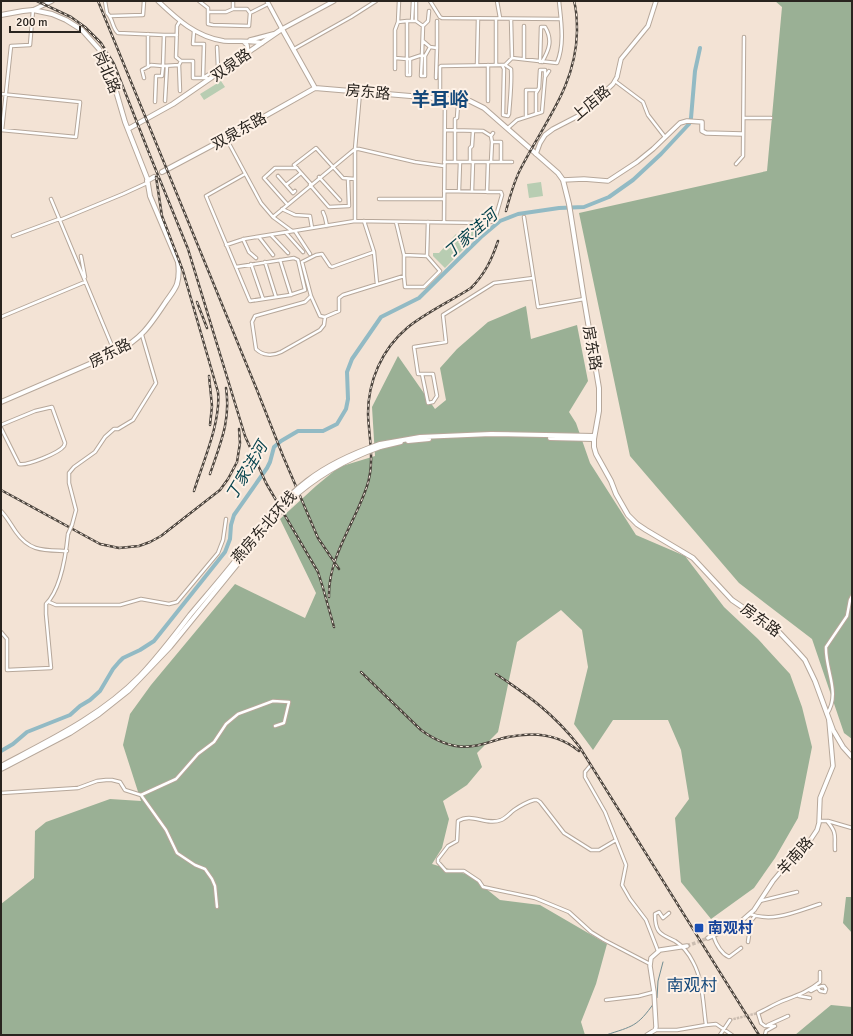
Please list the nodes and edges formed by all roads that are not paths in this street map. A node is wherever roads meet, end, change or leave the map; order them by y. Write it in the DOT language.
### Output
graph roads {
  1 [pos="52,1"];
  2 [pos="105,1"];
  3 [pos="144,1"];
  4 [pos="158,1"];
  5 [pos="200,1"];
  6 [pos="233,1"];
  7 [pos="334,1"];
  8 [pos="376,1"];
  9 [pos="399,1"];
  10 [pos="413,1"];
  11 [pos="416,1"];
  12 [pos="430,1"];
  13 [pos="497,1"];
  14 [pos="559,1"];
  15 [pos="656,1"];
  16 [pos="268,3"];
  17 [pos="233,9"];
  18 [pos="31,10"];
  19 [pos="429,11"];
  20 [pos="208,12"];
  21 [pos="250,13"];
  22 [pos="1,16"];
  23 [pos="110,16"];
  24 [pos="500,18"];
  25 [pos="478,19"];
  26 [pos="496,19"];
  27 [pos="511,19"];
  28 [pos="561,19"];
  29 [pos="180,21"];
  30 [pos="407,21"];
  31 [pos="414,21"];
  32 [pos="437,21"];
  33 [pos="398,22"];
  34 [pos="423,26"];
  35 [pos="524,26"];
  36 [pos="282,29"];
  37 [pos="194,31"];
  38 [pos="148,34"];
  39 [pos="274,34"];
  40 [pos="164,35"];
  41 [pos="177,35"];
  42 [pos="744,36"];
  43 [pos="243,41"];
  44 [pos="422,41"];
  45 [pos="262,43"];
  46 [pos="217,47"];
  47 [pos="430,47"];
  48 [pos="437,48"];
  49 [pos="293,49"];
  50 [pos="248,53"];
  51 [pos="424,55"];
  52 [pos="395,58"];
  53 [pos="512,58"];
  54 [pos="409,59"];
  55 [pos="524,59"];
  56 [pos="181,61"];
  57 [pos="541,62"];
  58 [pos="179,65"];
  59 [pos="477,65"];
  60 [pos="488,65"];
  61 [pos="496,65"];
  62 [pos="504,65"];
  63 [pos="163,66"];
  64 [pos="167,66"];
  65 [pos="148,67"];
  66 [pos="395,69"];
  67 [pos="219,70"];
  68 [pos="549,71"];
  69 [pos="545,77"];
  70 [pos="144,78"];
  71 [pos="204,78"];
  72 [pos="436,78"];
  73 [pos="208,80"];
  74 [pos="615,81"];
  75 [pos="315,88"];
  76 [pos="538,90"];
  77 [pos="180,91"];
  78 [pos="360,91"];
  79 [pos="1,94"];
  80 [pos="6,94"];
  81 [pos="440,98"];
  82 [pos="445,98"];
  83 [pos="165,101"];
  84 [pos="488,101"];
  85 [pos="155,102"];
  86 [pos="458,104"];
  87 [pos="536,113"];
  88 [pos="526,117"];
  89 [pos="744,118"];
  90 [pos="771,118"];
  91 [pos="508,128"];
  92 [pos="2,130"];
  93 [pos="128,130"];
  94 [pos="445,130"];
  95 [pos="455,131"];
  96 [pos="473,131"];
  97 [pos="493,133"];
  98 [pos="742,134"];
  99 [pos="491,136"];
  100 [pos="665,137"];
  101 [pos="226,138"];
  102 [pos="492,142"];
  103 [pos="355,149"];
  104 [pos="536,154"];
  105 [pos="444,162"];
  106 [pos="455,162"];
  107 [pos="460,162"];
  108 [pos="471,162"];
  109 [pos="490,162"];
  110 [pos="501,162"];
  111 [pos="512,162"];
  112 [pos="736,164"];
  113 [pos="444,166"];
  114 [pos="332,167"];
  115 [pos="297,168"];
  116 [pos="162,172"];
  117 [pos="301,172"];
  118 [pos="245,174"];
  119 [pos="278,176"];
  120 [pos="154,177"];
  121 [pos="319,177"];
  122 [pos="348,179"];
  123 [pos="355,179"];
  124 [pos="563,180"];
  125 [pos="147,182"];
  126 [pos="286,185"];
  127 [pos="310,185"];
  128 [pos="295,191"];
  129 [pos="444,191"];
  130 [pos="459,191"];
  131 [pos="472,191"];
  132 [pos="487,192"];
  133 [pos="51,199"];
  134 [pos="379,199"];
  135 [pos="444,199"];
  136 [pos="340,200"];
  137 [pos="288,204"];
  138 [pos="282,209"];
  139 [pos="323,212"];
  140 [pos="273,217"];
  141 [pos="524,217"];
  142 [pos="59,219"];
  143 [pos="355,221"];
  144 [pos="364,221"];
  145 [pos="396,222"];
  146 [pos="428,222"];
  147 [pos="444,222"];
  148 [pos="327,226"];
  149 [pos="312,228"];
  150 [pos="294,231"];
  151 [pos="285,232"];
  152 [pos="271,234"];
  153 [pos="13,236"];
  154 [pos="258,236"];
  155 [pos="243,239"];
  156 [pos="226,245"];
  157 [pos="303,252"];
  158 [pos="374,252"];
  159 [pos="288,253"];
  160 [pos="273,254"];
  161 [pos="310,254"];
  162 [pos="404,255"];
  163 [pos="82,256"];
  164 [pos="427,256"];
  165 [pos="256,258"];
  166 [pos="280,260"];
  167 [pos="265,262"];
  168 [pos="251,264"];
  169 [pos="236,267"];
  170 [pos="404,276"];
  171 [pos="534,278"];
  172 [pos="85,282"];
  173 [pos="377,284"];
  174 [pos="291,295"];
  175 [pos="311,296"];
  176 [pos="276,297"];
  177 [pos="584,299"];
  178 [pos="263,300"];
  179 [pos="1,317"];
  180 [pos="325,317"];
  181 [pos="142,335"];
  182 [pos="116,353"];
  183 [pos="422,374"];
  184 [pos="1,402"];
  185 [pos="1,427"];
  186 [pos="594,437"];
  187 [pos="380,445"];
  188 [pos="1,511"];
  189 [pos="226,519"];
  190 [pos="66,551"];
  191 [pos="852,596"];
  192 [pos="49,602"];
  193 [pos="1,632"];
  194 [pos="826,715"];
  195 [pos="829,721"];
  196 [pos="275,726"];
  197 [pos="852,757"];
  198 [pos="1,766"];
  199 [pos="590,766"];
  200 [pos="1,769"];
  201 [pos="1,793"];
  202 [pos="141,795"];
  203 [pos="819,821"];
  204 [pos="827,821"];
  205 [pos="852,828"];
  206 [pos="616,840"];
  207 [pos="835,850"];
  208 [pos="798,892"];
  209 [pos="760,902"];
  210 [pos="820,904"];
  211 [pos="217,907"];
  212 [pos="669,913"];
  213 [pos="750,914"];
  214 [pos="755,916"];
  215 [pos="713,935"];
  216 [pos="708,938"];
  217 [pos="748,942"];
  218 [pos="688,946"];
  219 [pos="682,947"];
  220 [pos="741,948"];
  221 [pos="658,951"];
  222 [pos="650,964"];
  223 [pos="820,972"];
  224 [pos="817,987"];
  225 [pos="808,990"];
  226 [pos="654,992"];
  227 [pos="794,997"];
  228 [pos="810,998"];
  229 [pos="606,1000"];
  230 [pos="788,1016"];
  231 [pos="730,1020"];
  232 [pos="706,1025"];
  233 [pos="765,1026"];
  234 [pos="725,1029"];
  235 [pos="655,1030"];
  236 [pos="647,1035"];
  237 [pos="720,1035"];
  238 [pos="732,1035"];
  239 [pos="765,1035"];
  1 -- 18 [label="street"];
  2 -- 23 [label="street"];
  3 -- 23 [label="street"];
  4 -- 29 [label="street"];
  5 -- 20 [label="street"];
  6 -- 17 [label="street"];
  7 -- 36 [label="street, 双泉路"];
  8 -- 49 [label="street"];
  9 -- 33 [label="street"];
  10 -- 31 [label="street"];
  11 -- 31 [label="street"];
  12 -- 25 [label="street"];
  13 -- 24 [label="street"];
  14 -- 28 [label="street"];
  15 -- 74 [label="street, 上店路"];
  16 -- 21 [label="street"];
  16 -- 36 [label="street"];
  17 -- 20 [label="street"];
  17 -- 21 [label="street"];
  18 -- 22 [label="main road, 岗北路"];
  18 -- 80 [label="street"];
  18 -- 93 [label="main road, 岗北路"];
  19 -- 34 [label="street"];
  20 -- 21 [label="street"];
  23 -- 38 [label="street"];
  24 -- 26 [label="street"];
  24 -- 27 [label="street"];
  25 -- 26 [label="street"];
  25 -- 59 [label="street"];
  26 -- 61 [label="street"];
  27 -- 28 [label="street"];
  27 -- 53 [label="street"];
  28 -- 57 [label="street"];
  29 -- 37 [label="street"];
  29 -- 41 [label="street"];
  30 -- 31 [label="street"];
  30 -- 33 [label="street"];
  30 -- 54 [label="street"];
  31 -- 34 [label="street"];
  32 -- 48 [label="street"];
  33 -- 52 [label="street"];
  34 -- 44 [label="street"];
  35 -- 55 [label="street"];
  36 -- 39 [label="main road, 双泉路"];
  36 -- 49 [label="main road"];
  37 -- 43 [label="street"];
  37 -- 71 [label="street"];
  38 -- 40 [label="street"];
  38 -- 65 [label="street"];
  39 -- 43 [label="street"];
  39 -- 45 [label="main road, 双泉路"];
  40 -- 41 [label="street"];
  40 -- 63 [label="street"];
  41 -- 56 [label="street"];
  42 -- 89 [label="street"];
  43 -- 45 [label="street"];
  43 -- 50 [label="street"];
  44 -- 47 [label="street"];
  44 -- 51 [label="street"];
  45 -- 50 [label="main road, 双泉路"];
  46 -- 67 [label="street"];
  47 -- 48 [label="street"];
  47 -- 51 [label="street"];
  48 -- 72 [label="street"];
  49 -- 75 [label="main road"];
  50 -- 67 [label="main road, 双泉路"];
  51 -- 51 [label="street"];
  51 -- 54 [label="street"];
  52 -- 54 [label="street"];
  52 -- 66 [label="street"];
  53 -- 55 [label="street"];
  53 -- 62 [label="street"];
  54 -- 54 [label="street"];
  55 -- 57 [label="street"];
  56 -- 58 [label="street"];
  56 -- 71 [label="street"];
  57 -- 57 [label="street"];
  58 -- 64 [label="street"];
  58 -- 77 [label="street"];
  59 -- 60 [label="street"];
  59 -- 81 [label="street"];
  60 -- 61 [label="street"];
  60 -- 84 [label="street"];
  61 -- 62 [label="street"];
  62 -- 62 [label="street"];
  63 -- 64 [label="street"];
  63 -- 65 [label="street"];
  63 -- 85 [label="street"];
  64 -- 83 [label="street"];
  65 -- 70 [label="street"];
  67 -- 71 [label="street"];
  67 -- 73 [label="main road, 双泉路"];
  68 -- 69 [label="street"];
  69 -- 76 [label="street"];
  69 -- 87 [label="street"];
  71 -- 73 [label="street"];
  73 -- 93 [label="main road, 双泉路"];
  74 -- 100 [label="street"];
  74 -- 104 [label="street, 上店路"];
  75 -- 78 [label="main road, 房东路"];
  75 -- 101 [label="main road, 双泉东路"];
  76 -- 87 [label="street"];
  76 -- 88 [label="street"];
  78 -- 81 [label="main road, 房东路"];
  78 -- 103 [label="street"];
  79 -- 80 [label="street"];
  80 -- 92 [label="street"];
  80 -- 92 [label="street"];
  81 -- 82 [label="main road, 房东路"];
  82 -- 91 [label="main road, 房东路"];
  82 -- 94 [label="street"];
  86 -- 95 [label="street"];
  87 -- 88 [label="street"];
  88 -- 91 [label="street"];
  89 -- 90 [label="street"];
  89 -- 98 [label="street"];
  91 -- 104 [label="main road, 房东路"];
  93 -- 125 [label="main road, 房东路"];
  94 -- 95 [label="street"];
  94 -- 105 [label="street"];
  95 -- 96 [label="street"];
  95 -- 106 [label="street"];
  96 -- 99 [label="street"];
  96 -- 108 [label="street"];
  97 -- 99 [label="street"];
  98 -- 100 [label="street"];
  98 -- 112 [label="street"];
  99 -- 102 [label="street"];
  100 -- 124 [label="street"];
  101 -- 116 [label="main road, 双泉东路"];
  101 -- 118 [label="street"];
  102 -- 109 [label="street"];
  102 -- 110 [label="street"];
  103 -- 113 [label="street"];
  103 -- 114 [label="street"];
  103 -- 123 [label="street"];
  104 -- 124 [label="main road, 房东路"];
  105 -- 106 [label="street"];
  105 -- 113 [label="street"];
  106 -- 107 [label="street"];
  107 -- 108 [label="street"];
  107 -- 130 [label="street"];
  108 -- 109 [label="street"];
  108 -- 131 [label="street"];
  109 -- 110 [label="street"];
  109 -- 132 [label="street"];
  110 -- 111 [label="street"];
  113 -- 129 [label="street"];
  114 -- 115 [label="street"];
  114 -- 121 [label="street"];
  114 -- 122 [label="street"];
  115 -- 117 [label="street"];
  115 -- 137 [label="street"];
  117 -- 126 [label="street"];
  117 -- 127 [label="street"];
  118 -- 140 [label="street"];
  118 -- 156 [label="street"];
  119 -- 126 [label="street"];
  120 -- 125 [label="main road"];
  121 -- 127 [label="street"];
  121 -- 136 [label="street"];
  122 -- 123 [label="street"];
  122 -- 127 [label="street"];
  123 -- 143 [label="street"];
  124 -- 177 [label="main road, 房东路"];
  125 -- 142 [label="street"];
  125 -- 181 [label="main road, 房东路"];
  126 -- 128 [label="street"];
  127 -- 137 [label="street"];
  129 -- 130 [label="street"];
  129 -- 135 [label="street"];
  130 -- 131 [label="street"];
  131 -- 132 [label="street"];
  132 -- 147 [label="street"];
  133 -- 142 [label="street"];
  134 -- 135 [label="street"];
  135 -- 147 [label="street"];
  137 -- 138 [label="street"];
  138 -- 140 [label="street"];
  138 -- 149 [label="street"];
  139 -- 148 [label="street"];
  140 -- 150 [label="street"];
  141 -- 171 [label="street"];
  142 -- 153 [label="street"];
  142 -- 172 [label="street"];
  143 -- 144 [label="street"];
  143 -- 148 [label="street"];
  144 -- 145 [label="street"];
  144 -- 158 [label="street"];
  145 -- 146 [label="street"];
  145 -- 162 [label="street"];
  146 -- 147 [label="street"];
  146 -- 164 [label="street"];
  148 -- 149 [label="street"];
  149 -- 150 [label="street"];
  150 -- 151 [label="street"];
  150 -- 161 [label="street"];
  151 -- 152 [label="street"];
  151 -- 157 [label="street"];
  152 -- 154 [label="street"];
  152 -- 159 [label="street"];
  154 -- 155 [label="street"];
  154 -- 160 [label="street"];
  155 -- 156 [label="street"];
  155 -- 165 [label="street"];
  156 -- 169 [label="street"];
  158 -- 173 [label="street"];
  158 -- 175 [label="street"];
  162 -- 164 [label="street"];
  162 -- 170 [label="street"];
  163 -- 172 [label="street"];
  164 -- 170 [label="street"];
  166 -- 167 [label="street"];
  166 -- 174 [label="street"];
  166 -- 174 [label="street"];
  167 -- 168 [label="street"];
  167 -- 176 [label="street"];
  168 -- 169 [label="street"];
  168 -- 178 [label="street"];
  169 -- 178 [label="street"];
  170 -- 173 [label="street"];
  171 -- 177 [label="street"];
  171 -- 183 [label="street"];
  172 -- 179 [label="street"];
  172 -- 182 [label="street"];
  173 -- 180 [label="street"];
  174 -- 176 [label="street"];
  175 -- 180 [label="street"];
  175 -- 180 [label="street"];
  176 -- 178 [label="street"];
  177 -- 186 [label="main road, 房东路"];
  181 -- 182 [label="main road, 房东路"];
  181 -- 190 [label="street, bridge"];
  182 -- 184 [label="main road, 房东路"];
  183 -- 183 [label="street"];
  185 -- 185 [label="street"];
  186 -- 187 [label="main road, 燕房东北环线"];
  186 -- 194 [label="main road, 房东路"];
  187 -- 198 [label="main road, 燕房东北环线, bridge"];
  187 -- 200 [label="main road, 燕房东北环线, bridge"];
  188 -- 190 [label="street"];
  189 -- 192 [label="street"];
  190 -- 192 [label="street"];
  191 -- 194 [label="street"];
  192 -- 193 [label="street"];
  194 -- 195 [label="main road, 房东路"];
  195 -- 197 [label="main road, 房东路"];
  195 -- 203 [label="street, 羊南路"];
  196 -- 202 [label="street"];
  199 -- 206 [label="street"];
  201 -- 202 [label="street"];
  202 -- 211 [label="street"];
  203 -- 204 [label="street"];
  203 -- 209 [label="street, 羊南路"];
  204 -- 205 [label="street"];
  204 -- 207 [label="street"];
  206 -- 221 [label="street"];
  206 -- 222 [label="street"];
  208 -- 209 [label="street"];
  209 -- 213 [label="street, 羊南路"];
  210 -- 214 [label="street"];
  212 -- 219 [label="street"];
  213 -- 214 [label="street"];
  213 -- 215 [label="street, 羊南路"];
  214 -- 217 [label="street"];
  215 -- 216 [label="street, 羊南路"];
  215 -- 220 [label="street"];
  218 -- 219 [label="street"];
  219 -- 221 [label="street"];
  219 -- 232 [label="street"];
  221 -- 222 [label="street"];
  222 -- 226 [label="street"];
  223 -- 225 [label="street"];
  224 -- 225 [label="street"];
  225 -- 227 [label="street"];
  226 -- 229 [label="street"];
  226 -- 235 [label="street"];
  227 -- 228 [label="street"];
  227 -- 233 [label="street"];
  230 -- 233 [label="street"];
  231 -- 234 [label="street"];
  232 -- 234 [label="street"];
  232 -- 235 [label="street"];
  233 -- 239 [label="street"];
  234 -- 237 [label="street"];
  234 -- 238 [label="street"];
  235 -- 236 [label="street"];
}
